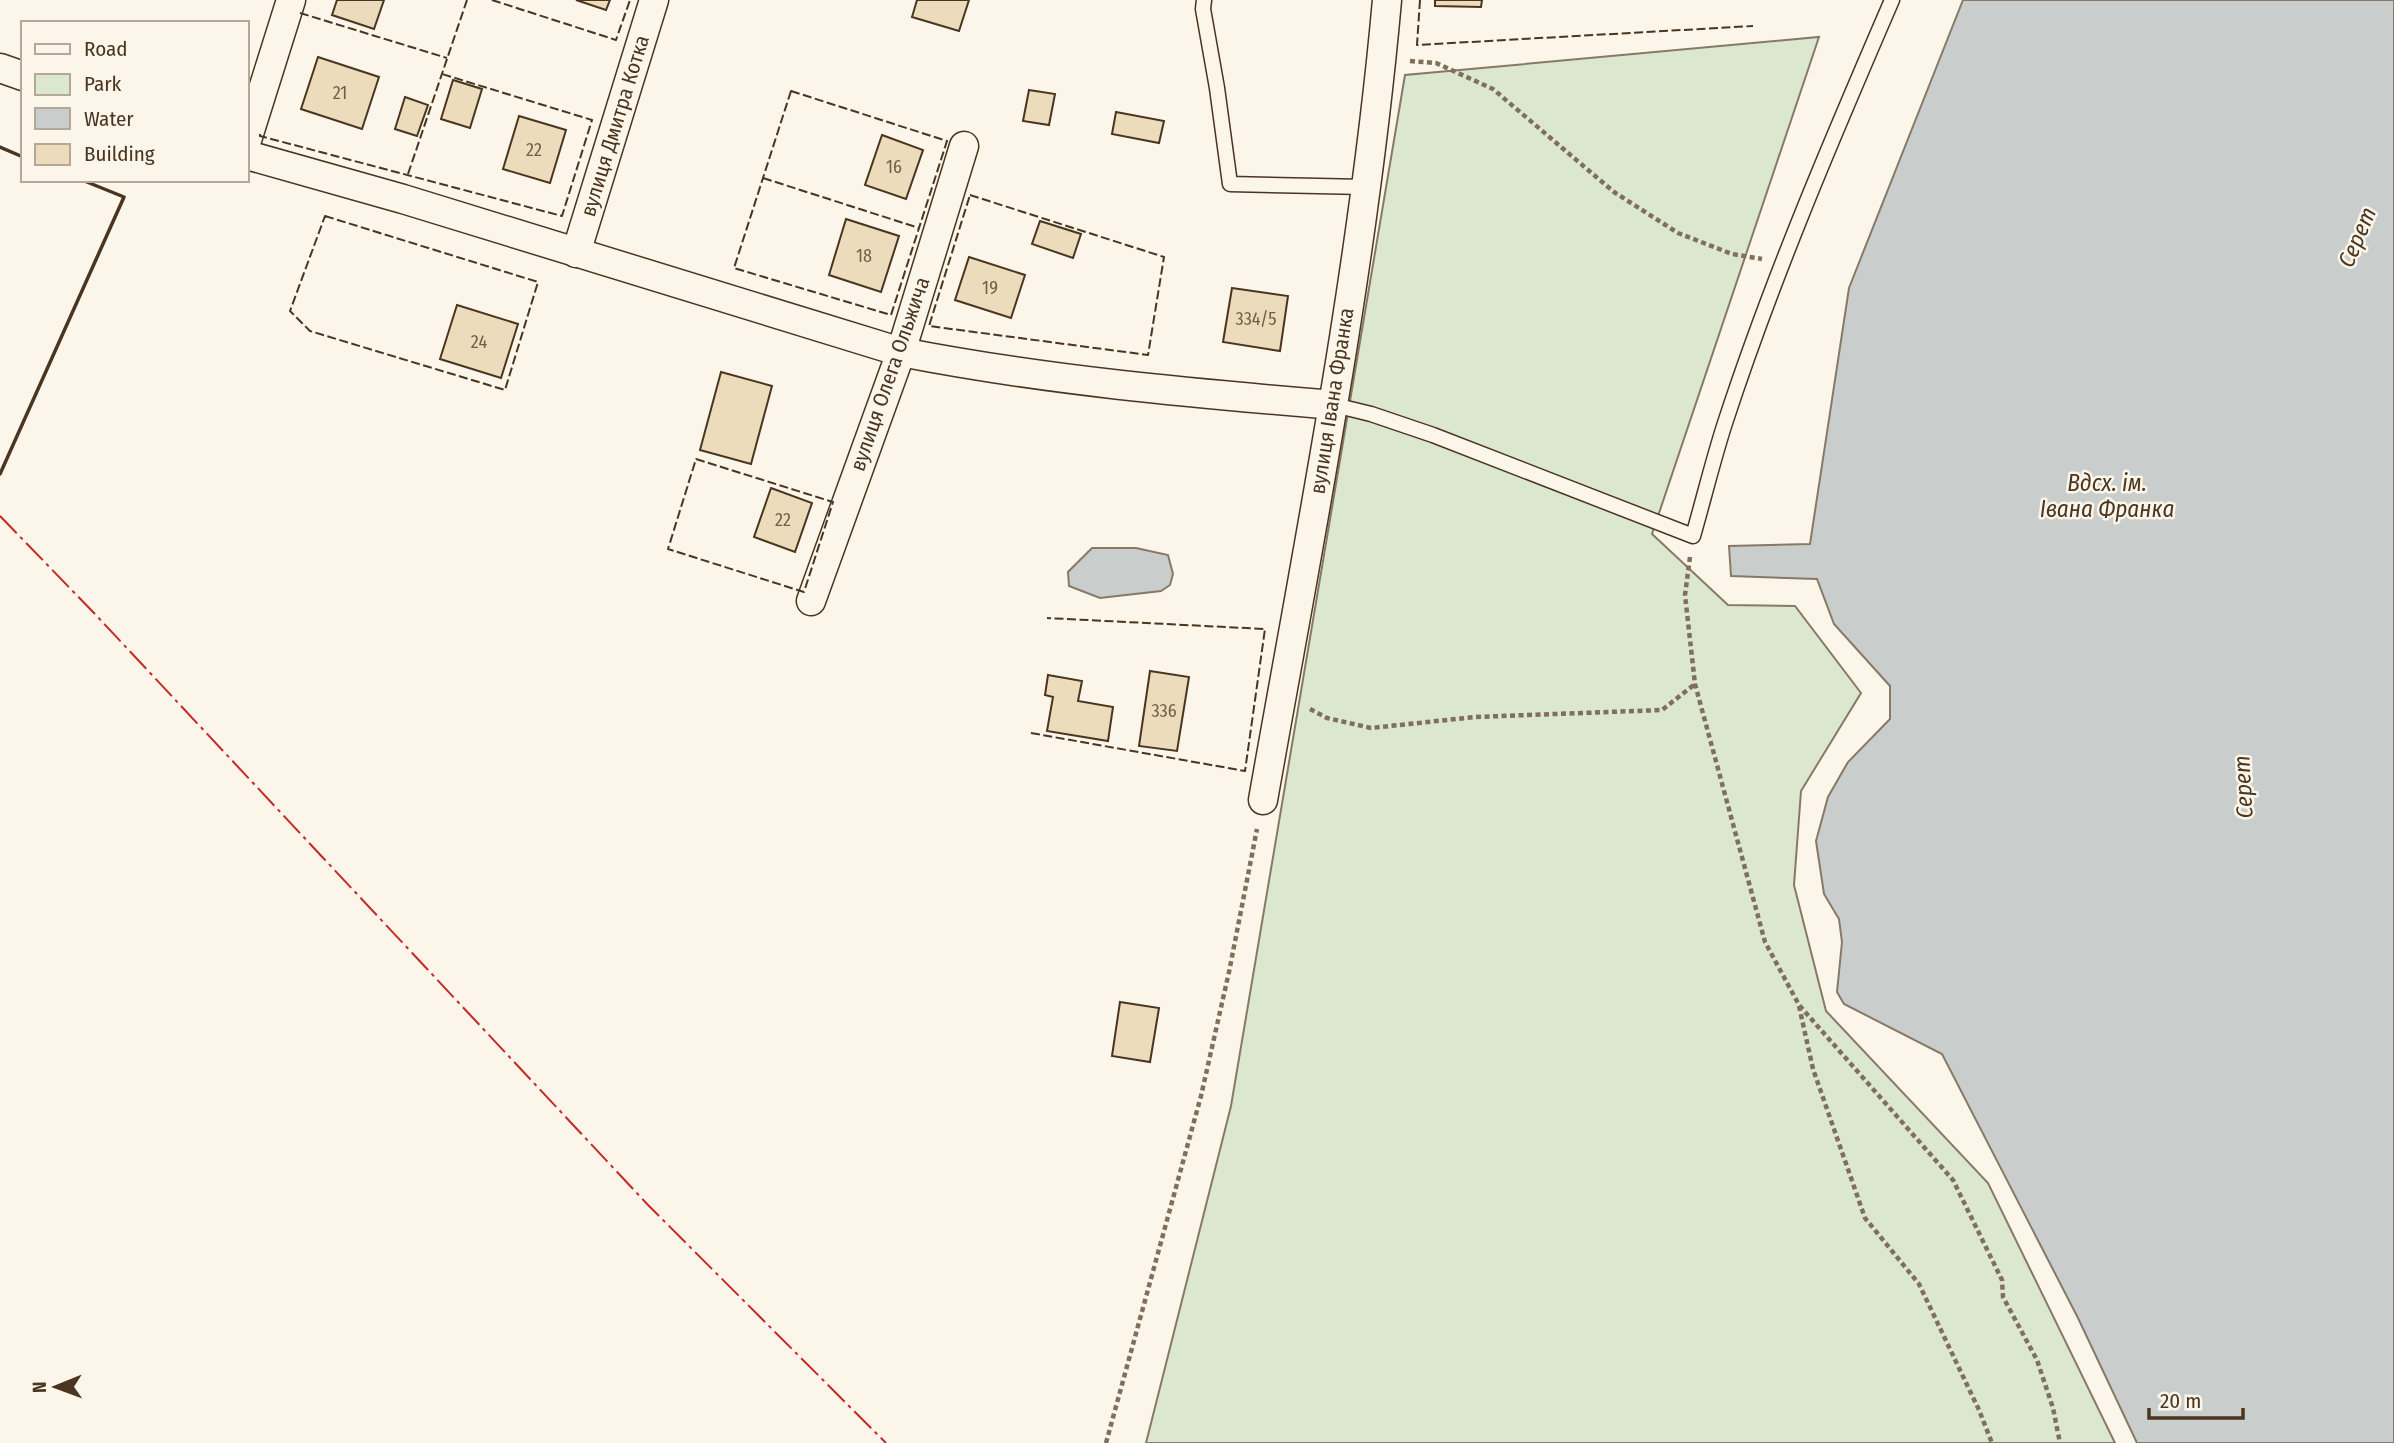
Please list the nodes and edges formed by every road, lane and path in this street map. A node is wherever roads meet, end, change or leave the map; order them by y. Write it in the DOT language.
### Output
graph roads {
  1 [pos="291,0"];
  2 [pos="654,0"];
  3 [pos="1204,0"];
  4 [pos="1387,0"];
  5 [pos="1892,0"];
  6 [pos="1382,60"];
  7 [pos="0,68"];
  8 [pos="21,75"];
  9 [pos="248,137"];
  10 [pos="964,146"];
  11 [pos="248,155"];
  12 [pos="1365,187"];
  13 [pos="576,253"];
  14 [pos="1783,262"];
  15 [pos="901,352"];
  16 [pos="1334,405"];
  17 [pos="1693,536"];
  18 [pos="811,601"];
  19 [pos="1695,684"];
  20 [pos="1281,694"];
  21 [pos="1263,800"];
  22 [pos="1799,1005"];
  23 [pos="1106,1443"];
  24 [pos="1992,1443"];
  25 [pos="2060,1443"];
  1 -- 9 [label="street"];
  2 -- 13 [label="street, вулиця Дмитра Котка"];
  3 -- 12 [label="lane"];
  4 -- 6 [label="street, вулиця Івана Франка"];
  5 -- 14 [label="lane"];
  6 -- 12 [label="street, вулиця Івана Франка"];
  6 -- 14 [label="path"];
  7 -- 8 [label="street"];
  10 -- 15 [label="street, вулиця Олега Ольжича"];
  11 -- 13 [label="street"];
  12 -- 16 [label="street, вулиця Івана Франка"];
  13 -- 15 [label="street"];
  14 -- 17 [label="lane"];
  15 -- 16 [label="street"];
  15 -- 18 [label="street, вулиця Олега Ольжича"];
  16 -- 17 [label="lane"];
  16 -- 20 [label="street, вулиця Івана Франка"];
  17 -- 19 [label="path"];
  19 -- 20 [label="path"];
  19 -- 22 [label="path"];
  20 -- 21 [label="street, вулиця Івана Франка"];
  21 -- 23 [label="path"];
  22 -- 24 [label="path"];
  22 -- 25 [label="path"];
}
